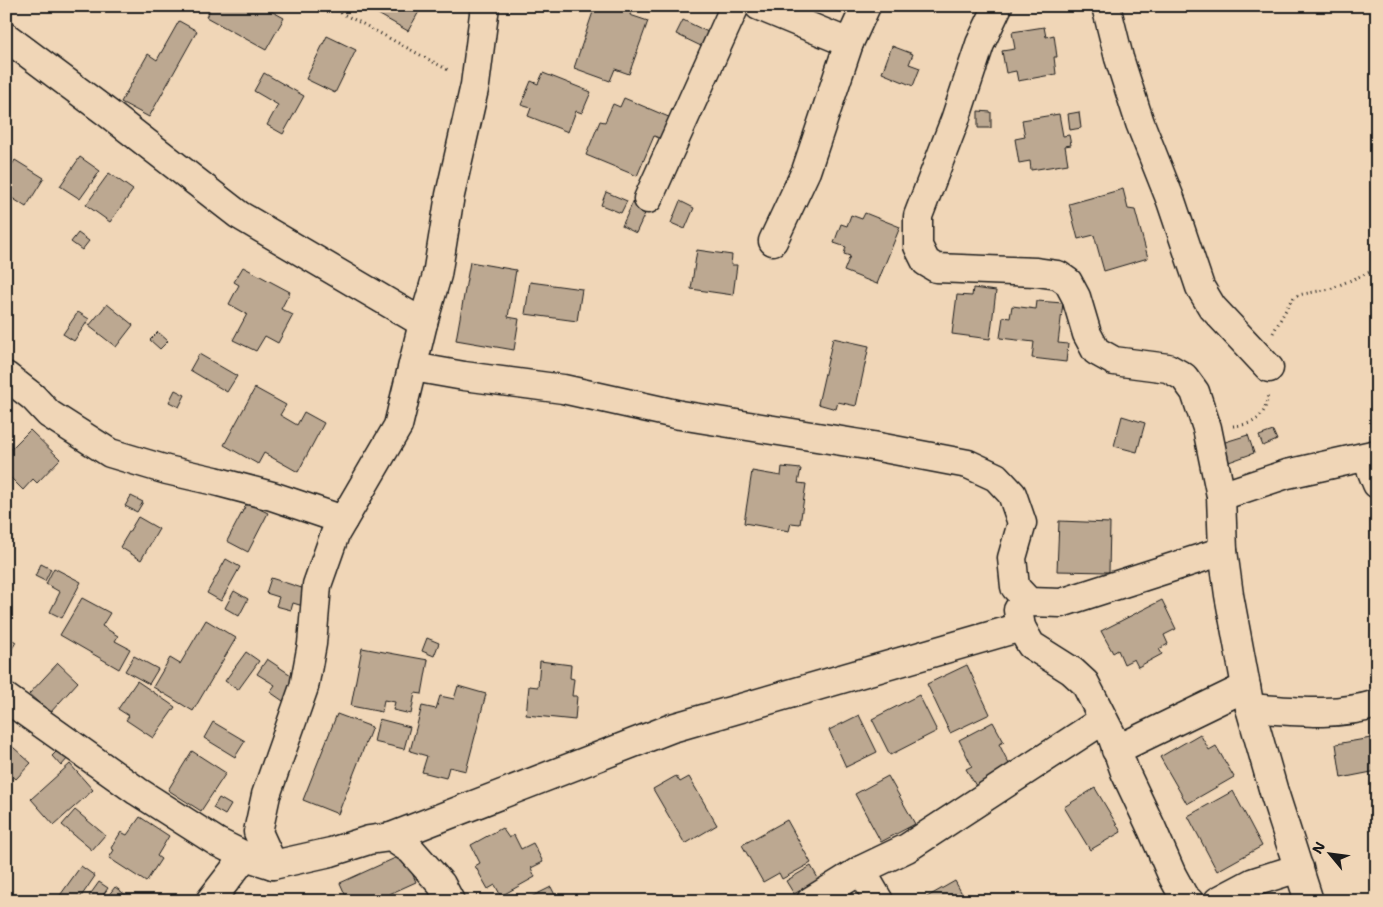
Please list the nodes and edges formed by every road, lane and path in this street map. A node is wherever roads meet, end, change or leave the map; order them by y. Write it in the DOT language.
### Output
graph roads {
  1 [pos="327,6"];
  2 [pos="484,6"];
  3 [pos="735,6"];
  4 [pos="759,6"];
  5 [pos="866,6"];
  6 [pos="998,6"];
  7 [pos="1106,6"];
  8 [pos="6,36"];
  9 [pos="849,43"];
  10 [pos="475,85"];
  11 [pos="648,199"];
  12 [pos="773,241"];
  13 [pos="423,322"];
  14 [pos="413,367"];
  15 [pos="1269,368"];
  16 [pos="6,376"];
  17 [pos="1371,455"];
  18 [pos="1377,484"];
  19 [pos="1221,496"];
  20 [pos="343,520"];
  21 [pos="1223,551"];
  22 [pos="1015,587"];
  23 [pos="1021,627"];
  24 [pos="6,698"];
  25 [pos="1248,698"];
  26 [pos="1377,704"];
  27 [pos="1103,720"];
  28 [pos="1116,750"];
  29 [pos="391,837"];
  30 [pos="245,856"];
  31 [pos="273,865"];
  32 [pos="1298,868"];
  33 [pos="861,870"];
  34 [pos="210,901"];
  35 [pos="450,901"];
  36 [pos="811,901"];
  37 [pos="879,901"];
  38 [pos="1189,901"];
  39 [pos="1218,901"];
  40 [pos="1309,901"];
  1 -- 10 [label="path"];
  2 -- 10 [label="street"];
  3 -- 11 [label="street"];
  4 -- 9 [label="street"];
  5 -- 9 [label="street"];
  6 -- 19 [label="street"];
  7 -- 15 [label="street"];
  8 -- 13 [label="street"];
  9 -- 12 [label="street"];
  10 -- 13 [label="street"];
  13 -- 14 [label="street"];
  14 -- 20 [label="street"];
  14 -- 22 [label="street"];
  16 -- 20 [label="street"];
  17 -- 18 [label="street"];
  17 -- 19 [label="street"];
  19 -- 21 [label="street"];
  20 -- 31 [label="street"];
  21 -- 22 [label="street"];
  21 -- 25 [label="street"];
  22 -- 23 [label="street"];
  23 -- 27 [label="street"];
  23 -- 29 [label="street"];
  24 -- 30 [label="street"];
  25 -- 26 [label="street"];
  25 -- 28 [label="street"];
  25 -- 32 [label="street"];
  27 -- 28 [label="street"];
  27 -- 33 [label="street"];
  28 -- 38 [label="street"];
  29 -- 31 [label="street"];
  29 -- 35 [label="street"];
  30 -- 31 [label="street"];
  30 -- 34 [label="street"];
  32 -- 39 [label="street"];
  32 -- 40 [label="street"];
  33 -- 36 [label="street"];
  33 -- 37 [label="street"];
}
